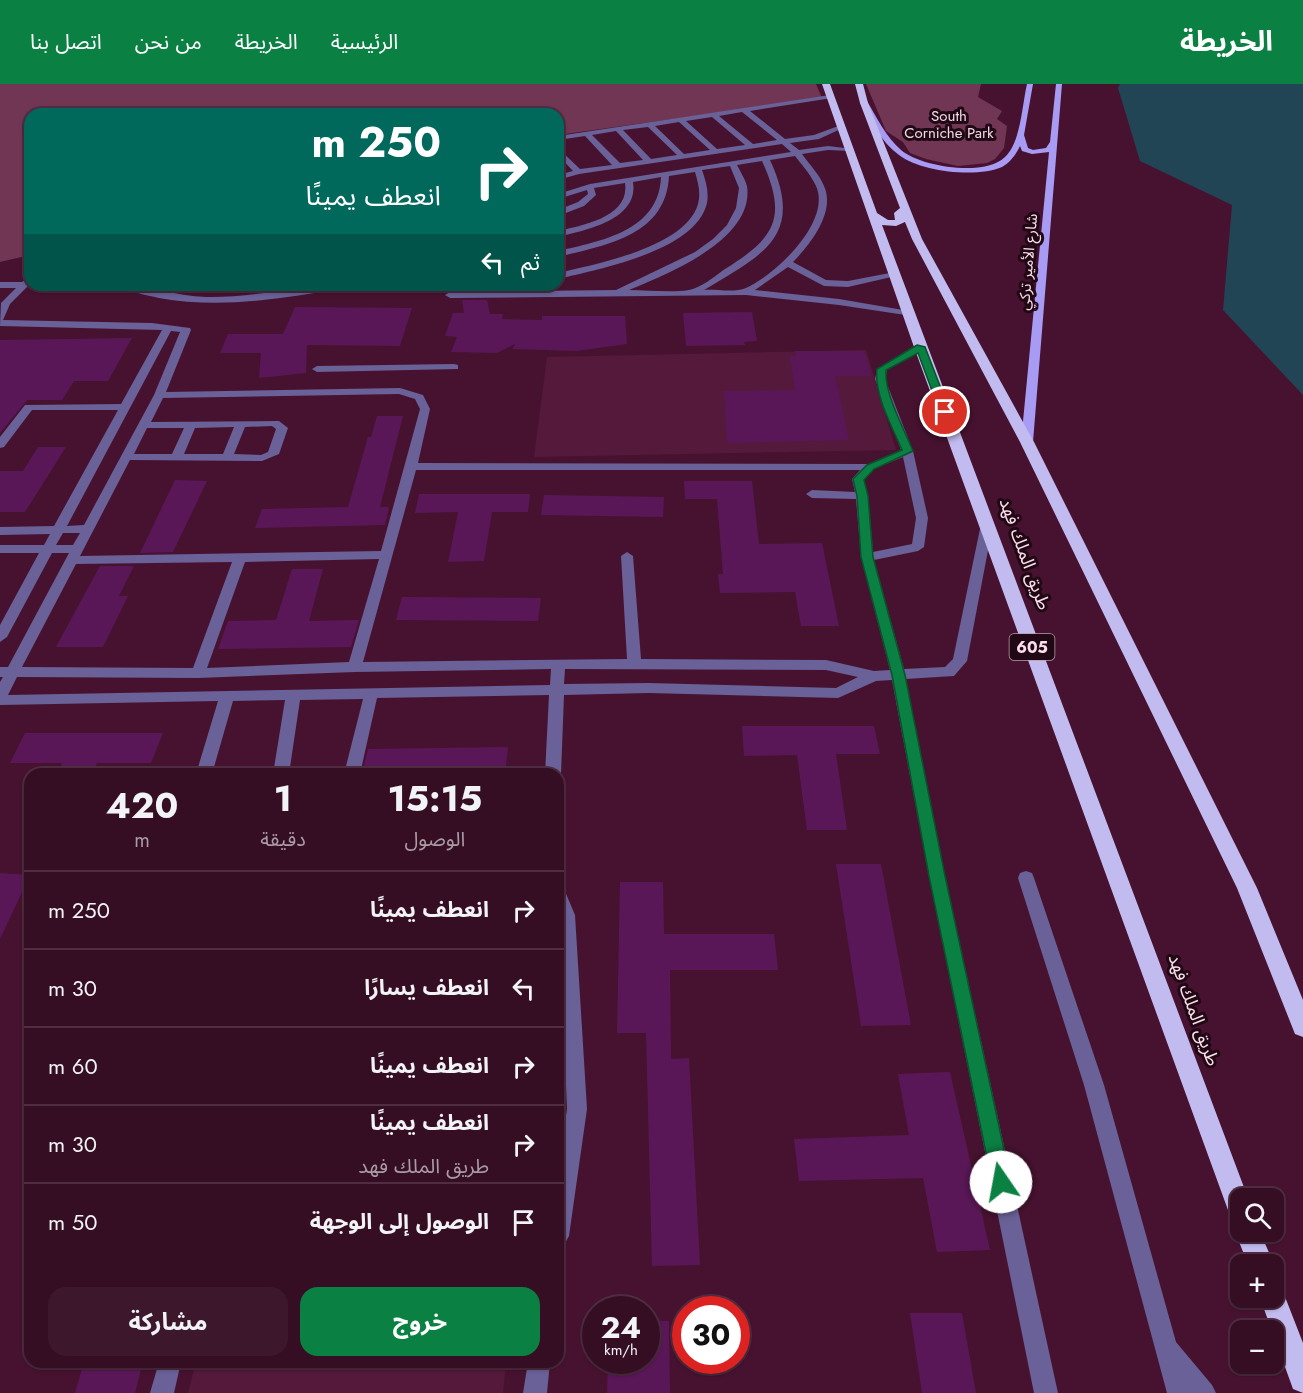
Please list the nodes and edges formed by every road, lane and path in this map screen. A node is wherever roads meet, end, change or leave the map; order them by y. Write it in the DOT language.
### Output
graph roads {
  1 [pos="859,84"];
  2 [pos="1030,84"];
  3 [pos="1059,84"];
  4 [pos="828,91"];
  5 [pos="864,103"];
  6 [pos="744,110"];
  7 [pos="714,115"];
  8 [pos="681,120"];
  9 [pos="650,124"];
  10 [pos="841,127"];
  11 [pos="618,129"];
  12 [pos="1020,133"];
  13 [pos="587,134"];
  14 [pos="564,137"];
  15 [pos="784,142"];
  16 [pos="1053,143"];
  17 [pos="752,147"];
  18 [pos="849,149"];
  19 [pos="716,152"];
  20 [pos="796,153"];
  21 [pos="564,157"];
  22 [pos="683,157"];
  23 [pos="765,158"];
  24 [pos="649,162"];
  25 [pos="732,163"];
  26 [pos="618,166"];
  27 [pos="698,168"];
  28 [pos="578,172"];
  29 [pos="665,174"];
  30 [pos="564,176"];
  31 [pos="629,180"];
  32 [pos="590,186"];
  33 [pos="564,195"];
  34 [pos="905,209"];
  35 [pos="564,211"];
  36 [pos="873,214"];
  37 [pos="564,232"];
  38 [pos="917,239"];
  39 [pos="884,244"];
  40 [pos="564,252"];
  41 [pos="787,263"];
  42 [pos="564,275"];
  43 [pos="895,275"];
  44 [pos="24,282"];
  45 [pos="835,283"];
  46 [pos="0,285"];
  47 [pos="24,285"];
  48 [pos="140,291"];
  49 [pos="313,291"];
  50 [pos="536,291"];
  51 [pos="746,292"];
  52 [pos="693,293"];
  53 [pos="615,294"];
  54 [pos="450,295"];
  55 [pos="539,295"];
  56 [pos="824,300"];
  57 [pos="3,303"];
  58 [pos="909,314"];
  59 [pos="0,318"];
  60 [pos="0,323"];
  61 [pos="168,328"];
  62 [pos="920,347"];
  63 [pos="454,368"];
  64 [pos="317,369"];
  65 [pos="382,369"];
  66 [pos="374,391"];
  67 [pos="159,395"];
  68 [pos="126,407"];
  69 [pos="191,424"];
  70 [pos="241,424"];
  71 [pos="143,425"];
  72 [pos="1027,442"];
  73 [pos="0,445"];
  74 [pos="907,451"];
  75 [pos="126,457"];
  76 [pos="176,458"];
  77 [pos="227,458"];
  78 [pos="411,466"];
  79 [pos="870,467"];
  80 [pos="812,494"];
  81 [pos="862,496"];
  82 [pos="987,524"];
  83 [pos="88,529"];
  84 [pos="0,531"];
  85 [pos="56,531"];
  86 [pos="49,548"];
  87 [pos="0,549"];
  88 [pos="76,555"];
  89 [pos="386,555"];
  90 [pos="627,556"];
  91 [pos="867,557"];
  92 [pos="240,558"];
  93 [pos="0,637"];
  94 [pos="558,664"];
  95 [pos="634,664"];
  96 [pos="355,667"];
  97 [pos="6,672"];
  98 [pos="198,673"];
  99 [pos="898,675"];
  100 [pos="874,676"];
  101 [pos="556,692"];
  102 [pos="371,695"];
  103 [pos="293,696"];
  104 [pos="227,697"];
  105 [pos="0,698"];
  106 [pos="206,768"];
  107 [pos="282,768"];
  108 [pos="353,768"];
  109 [pos="553,768"];
  110 [pos="1026,878"];
  111 [pos="564,910"];
  112 [pos="1303,1027"];
  113 [pos="1232,1188"];
  114 [pos="564,1196"];
  115 [pos="1277,1308"];
  116 [pos="1165,1344"];
  117 [pos="169,1368"];
  118 [pos="538,1368"];
  119 [pos="1303,1379"];
  120 [pos="162,1393"];
  121 [pos="535,1393"];
  122 [pos="1046,1393"];
  123 [pos="1179,1393"];
  124 [pos="1204,1393"];
  1 -- 5 [label="highway"];
  2 -- 12 [label="main road"];
  3 -- 16 [label="main road, شارع الأمير تركي"];
  4 -- 6 [label="street"];
  4 -- 10 [label="highway, طريق الملك فهد / 605"];
  5 -- 12 [label="main road"];
  5 -- 34 [label="highway"];
  6 -- 7 [label="street"];
  6 -- 15 [label="street"];
  7 -- 8 [label="street"];
  7 -- 17 [label="street"];
  8 -- 9 [label="street"];
  8 -- 19 [label="street"];
  9 -- 11 [label="street"];
  9 -- 22 [label="street"];
  10 -- 15 [label="street"];
  10 -- 18 [label="highway, طريق الملك فهد / 605"];
  11 -- 13 [label="street"];
  11 -- 24 [label="street"];
  12 -- 16 [label="main road"];
  13 -- 14 [label="street"];
  13 -- 26 [label="street"];
  15 -- 17 [label="street"];
  15 -- 20 [label="street"];
  16 -- 72 [label="main road, شارع الأمير تركي"];
  17 -- 19 [label="street"];
  18 -- 20 [label="street"];
  18 -- 36 [label="highway, طريق الملك فهد / 605"];
  19 -- 22 [label="street"];
  20 -- 23 [label="street"];
  20 -- 41 [label="street"];
  21 -- 28 [label="street"];
  22 -- 24 [label="street"];
  23 -- 25 [label="street"];
  23 -- 52 [label="street"];
  24 -- 26 [label="street"];
  25 -- 27 [label="street"];
  25 -- 53 [label="street"];
  26 -- 28 [label="street"];
  27 -- 29 [label="street"];
  27 -- 42 [label="street"];
  28 -- 30 [label="street"];
  29 -- 31 [label="street"];
  29 -- 40 [label="street"];
  31 -- 32 [label="street"];
  31 -- 37 [label="street"];
  32 -- 33 [label="street"];
  32 -- 35 [label="street"];
  34 -- 36 [label="highway"];
  34 -- 38 [label="highway"];
  36 -- 39 [label="highway, طريق الملك فهد / 605"];
  38 -- 39 [label="highway"];
  38 -- 72 [label="highway"];
  39 -- 43 [label="highway, طريق الملك فهد / 605"];
  41 -- 45 [label="street"];
  41 -- 51 [label="street"];
  43 -- 45 [label="street"];
  43 -- 58 [label="highway, طريق الملك فهد / 605"];
  44 -- 46 [label="street"];
  45 -- 56 [label="street"];
  47 -- 57 [label="street"];
  48 -- 49 [label="street"];
  50 -- 55 [label="street"];
  51 -- 52 [label="street"];
  51 -- 56 [label="street"];
  52 -- 53 [label="street"];
  53 -- 55 [label="street"];
  54 -- 55 [label="street"];
  56 -- 58 [label="street"];
  57 -- 59 [label="street"];
  58 -- 62 [label="highway, طريق الملك فهد / 605"];
  60 -- 61 [label="street"];
  61 -- 67 [label="street"];
  61 -- 68 [label="street"];
  62 -- 74 [label="street"];
  62 -- 82 [label="highway, طريق الملك فهد / 605"];
  63 -- 65 [label="street"];
  64 -- 65 [label="street"];
  65 -- 66 [label="street"];
  66 -- 67 [label="street"];
  66 -- 78 [label="street"];
  67 -- 71 [label="street"];
  68 -- 73 [label="street"];
  68 -- 85 [label="street"];
  69 -- 70 [label="street"];
  69 -- 71 [label="street"];
  69 -- 76 [label="street"];
  70 -- 77 [label="street"];
  70 -- 77 [label="street"];
  71 -- 75 [label="street"];
  72 -- 112 [label="highway"];
  74 -- 79 [label="street"];
  74 -- 91 [label="street"];
  75 -- 76 [label="street"];
  75 -- 83 [label="street"];
  76 -- 77 [label="street"];
  78 -- 79 [label="street"];
  78 -- 89 [label="street"];
  79 -- 81 [label="street"];
  80 -- 81 [label="street"];
  81 -- 91 [label="street"];
  82 -- 99 [label="street"];
  82 -- 113 [label="highway, طريق الملك فهد / 605"];
  83 -- 85 [label="street"];
  83 -- 88 [label="street"];
  84 -- 85 [label="street"];
  85 -- 86 [label="street"];
  86 -- 87 [label="street"];
  86 -- 88 [label="street"];
  86 -- 93 [label="street"];
  88 -- 92 [label="street"];
  88 -- 97 [label="street"];
  89 -- 92 [label="street"];
  89 -- 96 [label="street"];
  90 -- 95 [label="street"];
  91 -- 99 [label="street"];
  92 -- 98 [label="street"];
  94 -- 95 [label="street"];
  94 -- 96 [label="street"];
  94 -- 101 [label="street"];
  95 -- 100 [label="street"];
  96 -- 98 [label="street"];
  97 -- 98 [label="street"];
  97 -- 105 [label="street"];
  99 -- 100 [label="street"];
  99 -- 122 [label="street"];
  100 -- 101 [label="street"];
  101 -- 102 [label="street"];
  101 -- 109 [label="street"];
  102 -- 103 [label="street"];
  102 -- 108 [label="street"];
  103 -- 104 [label="street"];
  103 -- 107 [label="street"];
  104 -- 105 [label="street"];
  104 -- 106 [label="street"];
  110 -- 116 [label="street"];
  111 -- 114 [label="street"];
  115 -- 119 [label="highway"];
  116 -- 123 [label="street"];
  116 -- 124 [label="street"];
  117 -- 120 [label="street"];
  118 -- 121 [label="street"];
}
